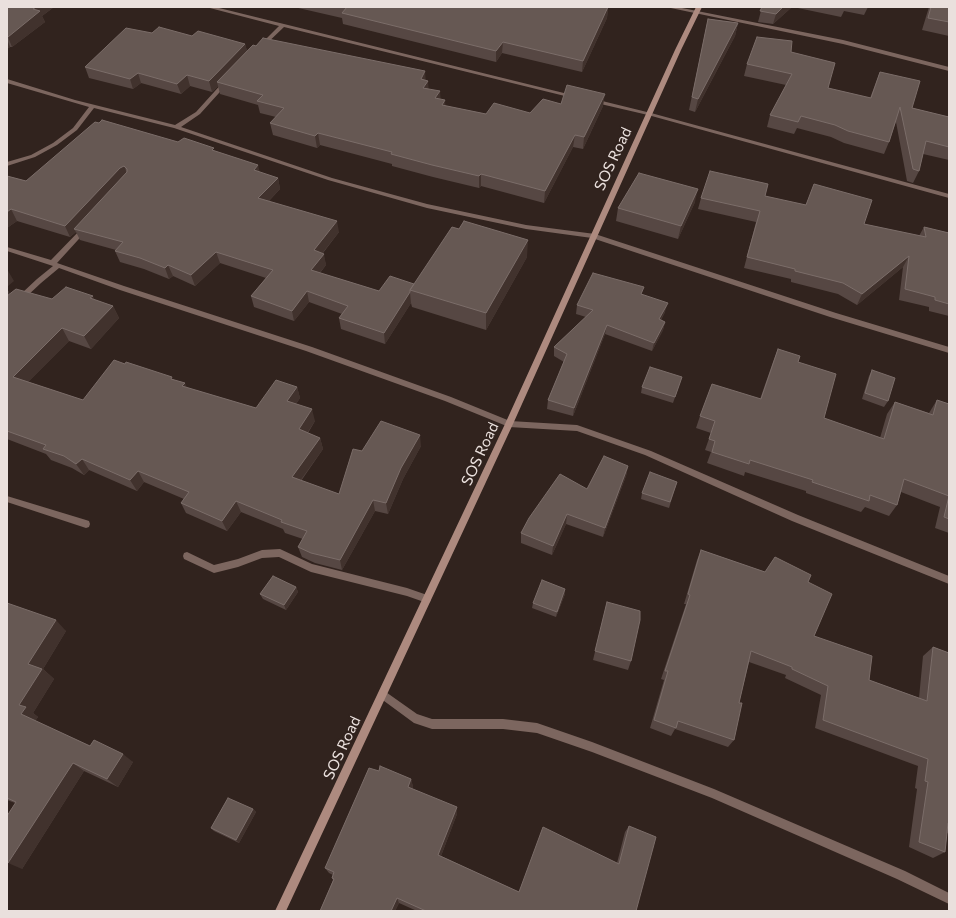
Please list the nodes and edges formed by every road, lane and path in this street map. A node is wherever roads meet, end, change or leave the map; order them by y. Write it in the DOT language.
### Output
graph roads {
  1 [pos="209,7"];
  2 [pos="670,7"];
  3 [pos="698,10"];
  4 [pos="283,26"];
  5 [pos="256,51"];
  6 [pos="949,69"];
  7 [pos="230,78"];
  8 [pos="7,81"];
  9 [pos="582,98"];
  10 [pos="590,100"];
  11 [pos="93,106"];
  12 [pos="649,114"];
  13 [pos="176,127"];
  14 [pos="7,164"];
  15 [pos="949,196"];
  16 [pos="90,223"];
  17 [pos="593,236"];
  18 [pos="7,249"];
  19 [pos="56,264"];
  20 [pos="7,311"];
  21 [pos="949,350"];
  22 [pos="509,424"];
  23 [pos="7,499"];
  24 [pos="86,524"];
  25 [pos="187,556"];
  26 [pos="949,580"];
  27 [pos="427,599"];
  28 [pos="382,695"];
  29 [pos="949,899"];
  30 [pos="280,911"];
  1 -- 4 [label="street"];
  2 -- 3 [label="street"];
  3 -- 6 [label="street"];
  3 -- 12 [label="street, SOS Road"];
  4 -- 5 [label="street"];
  4 -- 9 [label="street"];
  7 -- 13 [label="street"];
  8 -- 11 [label="street"];
  10 -- 12 [label="street"];
  11 -- 13 [label="street"];
  11 -- 14 [label="street"];
  12 -- 15 [label="street"];
  12 -- 17 [label="street, SOS Road"];
  13 -- 17 [label="street"];
  16 -- 19 [label="street"];
  17 -- 21 [label="street"];
  17 -- 22 [label="street, SOS Road"];
  18 -- 19 [label="street"];
  19 -- 20 [label="street"];
  19 -- 22 [label="street"];
  22 -- 26 [label="street"];
  22 -- 27 [label="street, SOS Road"];
  23 -- 24 [label="street"];
  25 -- 27 [label="street"];
  27 -- 28 [label="street, SOS Road"];
  28 -- 29 [label="street"];
  28 -- 30 [label="street, SOS Road"];
}
